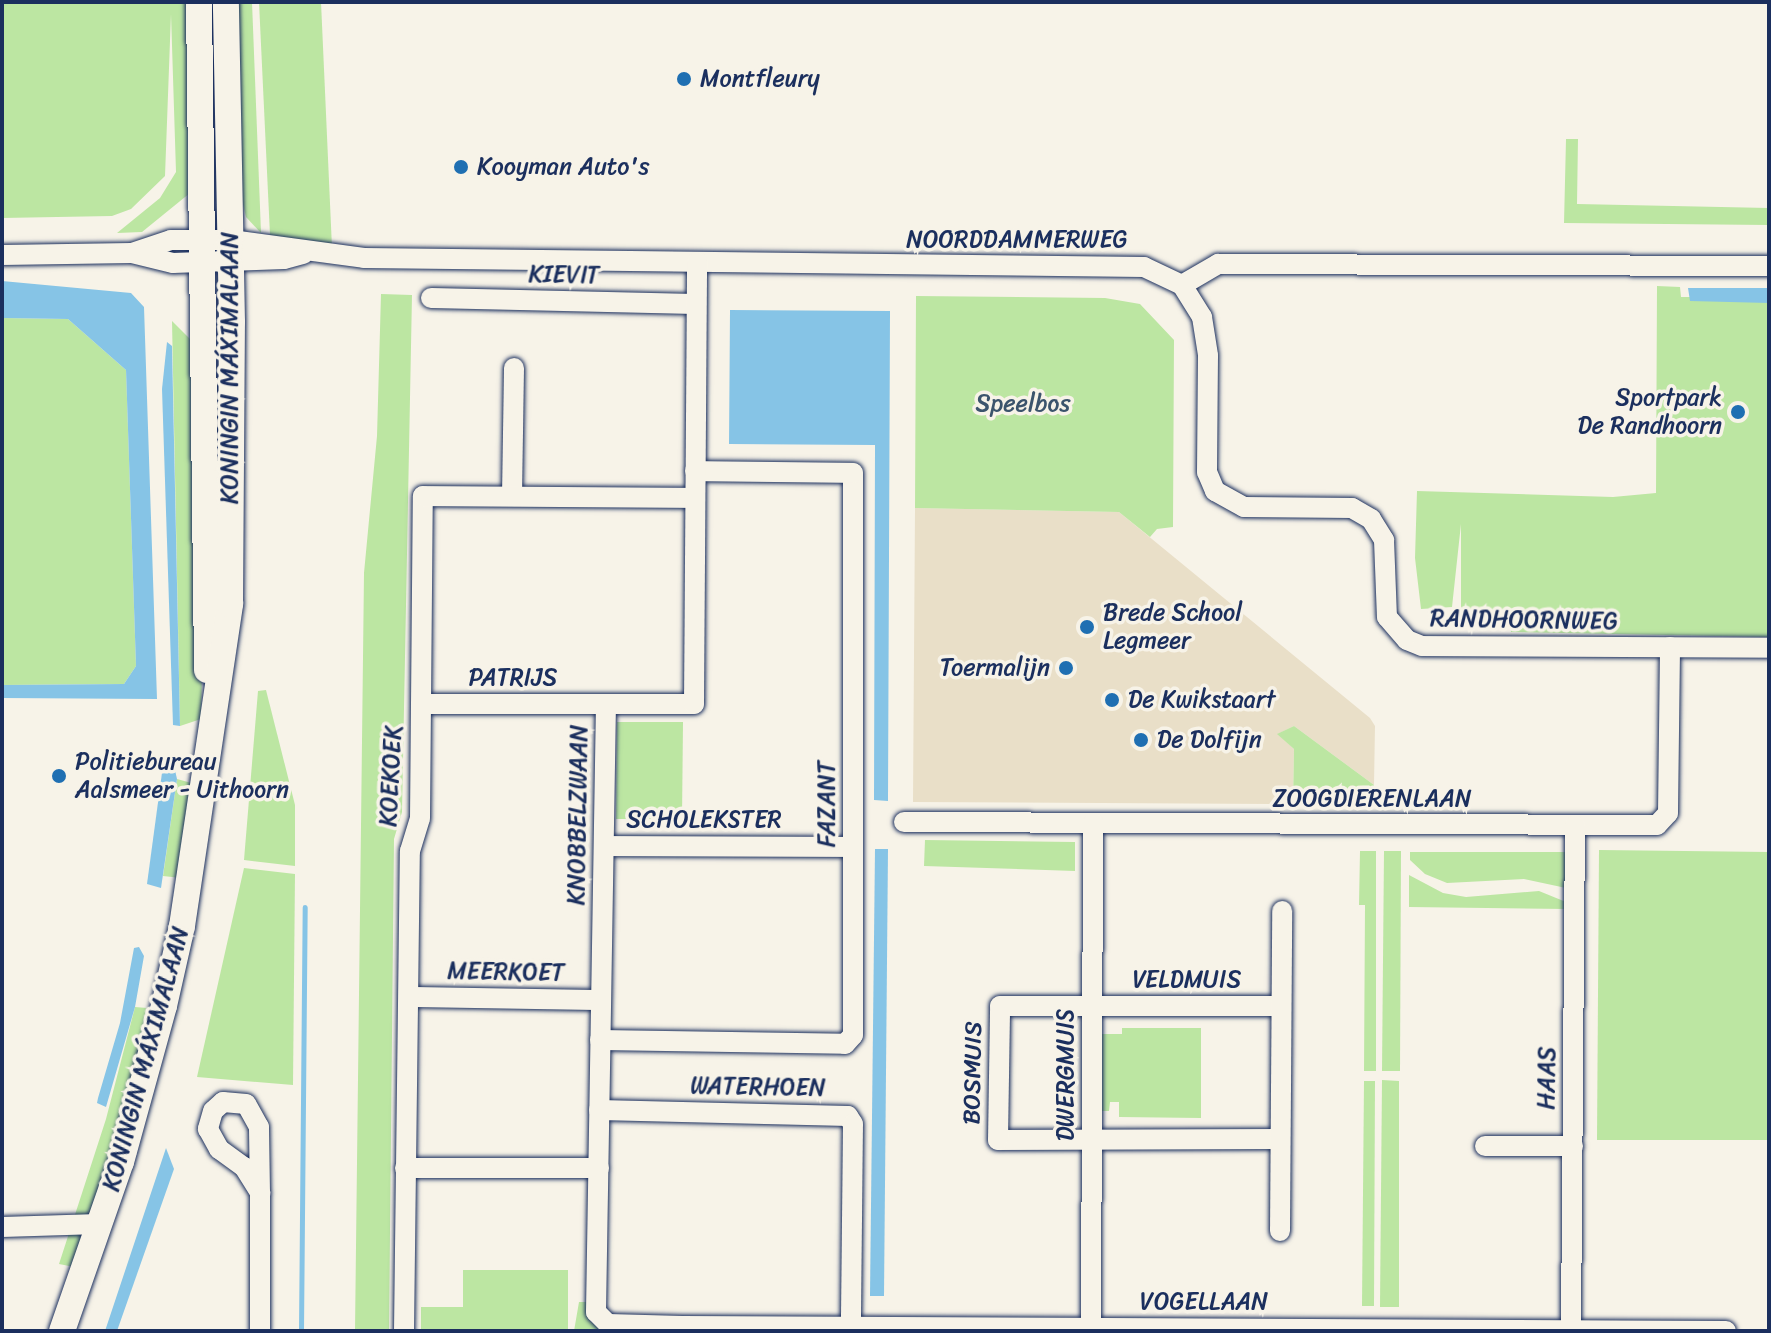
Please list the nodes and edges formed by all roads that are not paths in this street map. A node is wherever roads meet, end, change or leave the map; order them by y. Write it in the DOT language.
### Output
graph roads {
  1 [pos="199,2"];
  2 [pos="226,2"];
  3 [pos="204,251"];
  4 [pos="231,251"];
  5 [pos="2,255"];
  6 [pos="697,262"];
  7 [pos="1769,266"];
  8 [pos="1182,285"];
  9 [pos="431,298"];
  10 [pos="696,304"];
  11 [pos="514,368"];
  12 [pos="695,471"];
  13 [pos="512,496"];
  14 [pos="695,498"];
  15 [pos="1670,647"];
  16 [pos="1769,648"];
  17 [pos="421,704"];
  18 [pos="606,704"];
  19 [pos="209,733"];
  20 [pos="904,822"];
  21 [pos="1093,823"];
  22 [pos="1575,826"];
  23 [pos="604,846"];
  24 [pos="853,847"];
  25 [pos="1282,911"];
  26 [pos="409,997"];
  27 [pos="601,1000"];
  28 [pos="1281,1006"];
  29 [pos="1092,1007"];
  30 [pos="600,1040"];
  31 [pos="599,1110"];
  32 [pos="1091,1138"];
  33 [pos="1280,1139"];
  34 [pos="1485,1146"];
  35 [pos="1573,1146"];
  36 [pos="405,1168"];
  37 [pos="599,1168"];
  38 [pos="260,1193"];
  39 [pos="99,1224"];
  40 [pos="2,1227"];
  41 [pos="1280,1231"];
  42 [pos="682,1328"];
  43 [pos="851,1329"];
  44 [pos="1091,1329"];
  45 [pos="1571,1330"];
  46 [pos="62,1331"];
  47 [pos="260,1331"];
  48 [pos="404,1331"];
  49 [pos="1686,1331"];
  50 [pos="1726,1331"];
  1 -- 3 [label="main road, KONINGIN MÁXIMALAAN"];
  2 -- 4 [label="main road, KONINGIN MÁXIMALAAN"];
  3 -- 4 [label="street, NOORDDAMMERWEG"];
  3 -- 5 [label="street, NOORDDAMMERWEG"];
  3 -- 19 [label="main road, KONINGIN MÁXIMALAAN"];
  4 -- 6 [label="street, NOORDDAMMERWEG"];
  4 -- 19 [label="main road, KONINGIN MÁXIMALAAN"];
  6 -- 8 [label="street, NOORDDAMMERWEG"];
  6 -- 10 [label="street, KNOBBELZWAAN"];
  7 -- 8 [label="street"];
  8 -- 15 [label="street, RANDHOORNWEG"];
  9 -- 10 [label="street, KIEVIT"];
  10 -- 12 [label="street, KNOBBELZWAAN"];
  11 -- 13 [label="street"];
  12 -- 14 [label="street, KNOBBELZWAAN"];
  12 -- 24 [label="street, FAZANT"];
  13 -- 14 [label="street, KOEKOEK"];
  13 -- 17 [label="street, KOEKOEK"];
  14 -- 18 [label="street, KNOBBELZWAAN"];
  15 -- 16 [label="street, RANDHOORNWEG"];
  15 -- 22 [label="street, ZOOGDIERENLAAN"];
  17 -- 18 [label="street, PATRIJS"];
  17 -- 26 [label="street, KOEKOEK"];
  18 -- 23 [label="street, KNOBBELZWAAN"];
  19 -- 39 [label="main road, KONINGIN MÁXIMALAAN"];
  20 -- 21 [label="street, ZOOGDIERENLAAN"];
  21 -- 22 [label="street, ZOOGDIERENLAAN"];
  21 -- 29 [label="street, DWERGMUIS"];
  22 -- 35 [label="street, HAAS"];
  23 -- 24 [label="street, SCHOLEKSTER"];
  23 -- 27 [label="street, KNOBBELZWAAN"];
  24 -- 30 [label="street, FAZANT"];
  25 -- 28 [label="street"];
  26 -- 27 [label="street, MEERKOET"];
  26 -- 36 [label="street, KOEKOEK"];
  27 -- 30 [label="street, KNOBBELZWAAN"];
  28 -- 29 [label="street, VELDMUIS"];
  28 -- 33 [label="street"];
  29 -- 32 [label="street, DWERGMUIS"];
  29 -- 32 [label="street, BOSMUIS"];
  30 -- 31 [label="street, KNOBBELZWAAN"];
  31 -- 37 [label="street, KNOBBELZWAAN"];
  31 -- 43 [label="street, WATERHOEN"];
  32 -- 33 [label="street"];
  32 -- 44 [label="street, DWERGMUIS"];
  33 -- 41 [label="street"];
  34 -- 35 [label="street"];
  35 -- 45 [label="street, HAAS"];
  36 -- 37 [label="street"];
  36 -- 48 [label="street, KOEKOEK"];
  37 -- 42 [label="street, KNOBBELZWAAN"];
  38 -- 47 [label="street"];
  39 -- 40 [label="street"];
  39 -- 46 [label="main road, KONINGIN MÁXIMALAAN"];
  42 -- 43 [label="street, VOGELLAAN"];
  43 -- 44 [label="street, VOGELLAAN"];
  44 -- 45 [label="street, VOGELLAAN"];
  45 -- 49 [label="street, VOGELLAAN"];
  49 -- 50 [label="street, VOGELLAAN"];
}
